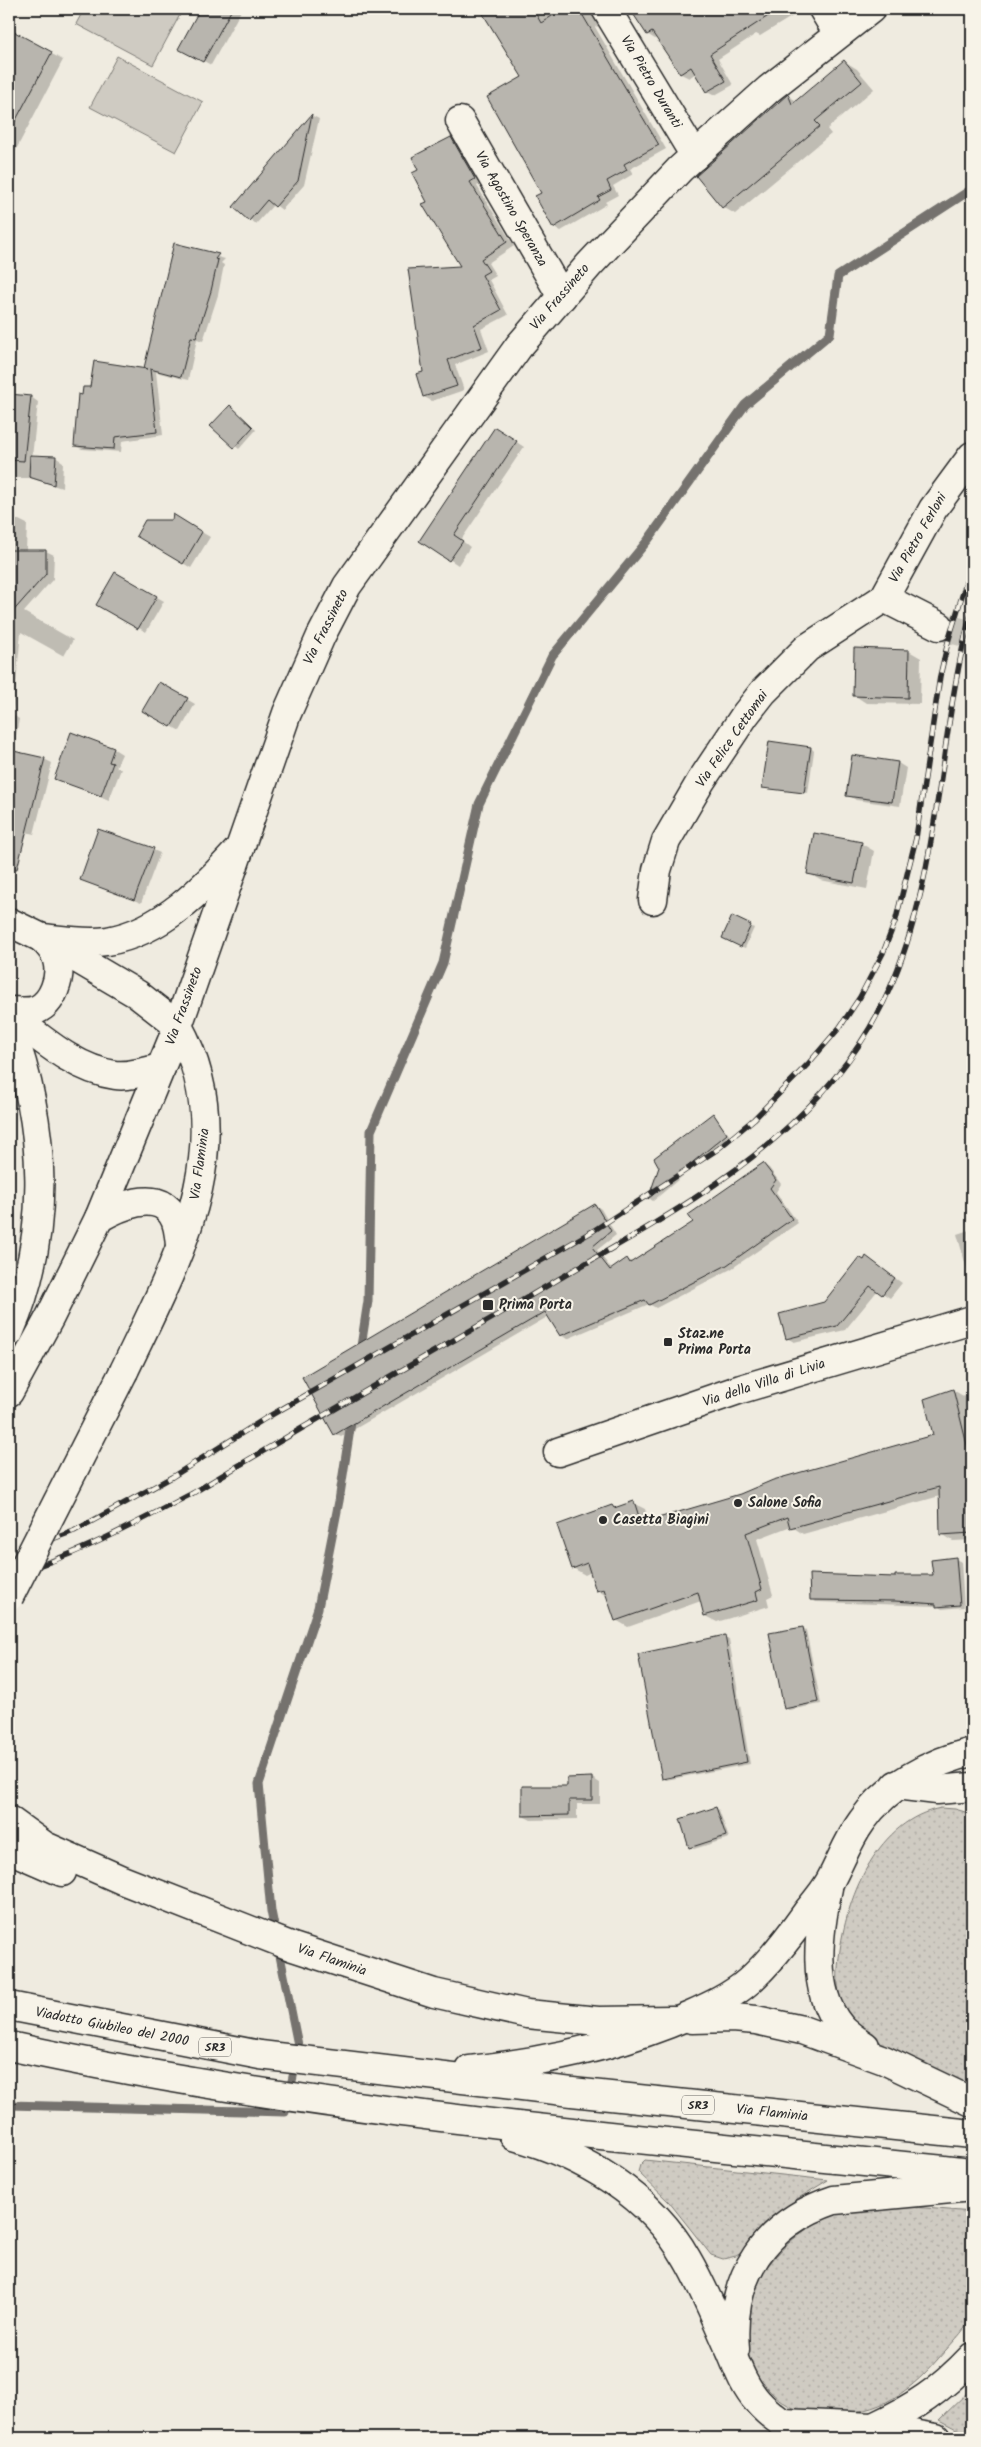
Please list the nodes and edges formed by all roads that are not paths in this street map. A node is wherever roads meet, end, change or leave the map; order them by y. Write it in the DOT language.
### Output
graph roads {
  1 [pos="606,9"];
  2 [pos="823,9"];
  3 [pos="871,9"];
  4 [pos="838,34"];
  5 [pos="460,121"];
  6 [pos="695,156"];
  7 [pos="562,297"];
  8 [pos="972,456"];
  9 [pos="884,598"];
  10 [pos="939,626"];
  11 [pos="240,848"];
  12 [pos="653,900"];
  13 [pos="9,922"];
  14 [pos="42,938"];
  15 [pos="9,1013"];
  16 [pos="9,1024"];
  17 [pos="178,1026"];
  18 [pos="161,1068"];
  19 [pos="99,1218"];
  20 [pos="180,1245"];
  21 [pos="972,1320"];
  22 [pos="9,1333"];
  23 [pos="9,1392"];
  24 [pos="558,1452"];
  25 [pos="9,1597"];
  26 [pos="972,1752"];
  27 [pos="896,1785"];
  28 [pos="972,1787"];
  29 [pos="9,1820"];
  30 [pos="9,1849"];
  31 [pos="122,1880"];
  32 [pos="829,1881"];
  33 [pos="9,2006"];
  34 [pos="677,2020"];
  35 [pos="9,2046"];
  36 [pos="884,2060"];
  37 [pos="424,2076"];
  38 [pos="972,2102"];
  39 [pos="445,2117"];
  40 [pos="972,2134"];
  41 [pos="972,2173"];
  42 [pos="972,2187"];
  43 [pos="972,2357"];
  44 [pos="737,2365"];
  45 [pos="782,2423"];
  46 [pos="873,2427"];
  47 [pos="806,2438"];
  48 [pos="936,2438"];
  1 -- 6 [label="main road, Via Pietro Duranti"];
  2 -- 4 [label="main road"];
  3 -- 4 [label="main road, Via Frassineto"];
  4 -- 6 [label="main road, Via Frassineto"];
  5 -- 7 [label="main road, Via Agostino Speranza"];
  6 -- 7 [label="main road, Via Frassineto"];
  7 -- 11 [label="main road, Via Frassineto"];
  8 -- 9 [label="main road, Via Pietro Ferloni"];
  9 -- 10 [label="main road"];
  9 -- 12 [label="main road, Via Felice Cettomai"];
  11 -- 14 [label="main road"];
  11 -- 17 [label="main road, Via Frassineto"];
  13 -- 14 [label="main road"];
  14 -- 15 [label="main road"];
  14 -- 17 [label="main road"];
  15 -- 18 [label="main road"];
  16 -- 22 [label="main road"];
  17 -- 18 [label="main road, Via Frassineto"];
  17 -- 20 [label="main road, Via Flaminia"];
  18 -- 19 [label="main road, Via Frassineto"];
  19 -- 20 [label="main road"];
  19 -- 23 [label="main road, Via Frassineto"];
  20 -- 25 [label="main road, Via Flaminia, bridge"];
  21 -- 24 [label="main road, Via della Villa di Livia"];
  26 -- 27 [label="main road"];
  27 -- 28 [label="main road"];
  27 -- 32 [label="main road"];
  29 -- 31 [label="main road, Via Flaminia"];
  30 -- 31 [label="main road"];
  31 -- 34 [label="main road, Via Flaminia"];
  32 -- 34 [label="main road"];
  32 -- 36 [label="main road"];
  33 -- 37 [label="main road, Viadotto Giubileo del 2000 / SR3"];
  34 -- 36 [label="main road, Via Flaminia"];
  34 -- 37 [label="main road"];
  35 -- 39 [label="main road"];
  36 -- 38 [label="main road"];
  37 -- 40 [label="main road, Via Flaminia / SR3"];
  39 -- 41 [label="main road"];
  39 -- 44 [label="main road"];
  42 -- 44 [label="main road"];
  43 -- 46 [label="main road"];
  44 -- 45 [label="main road"];
  45 -- 46 [label="main road"];
  45 -- 47 [label="main road"];
  46 -- 48 [label="main road"];
}
